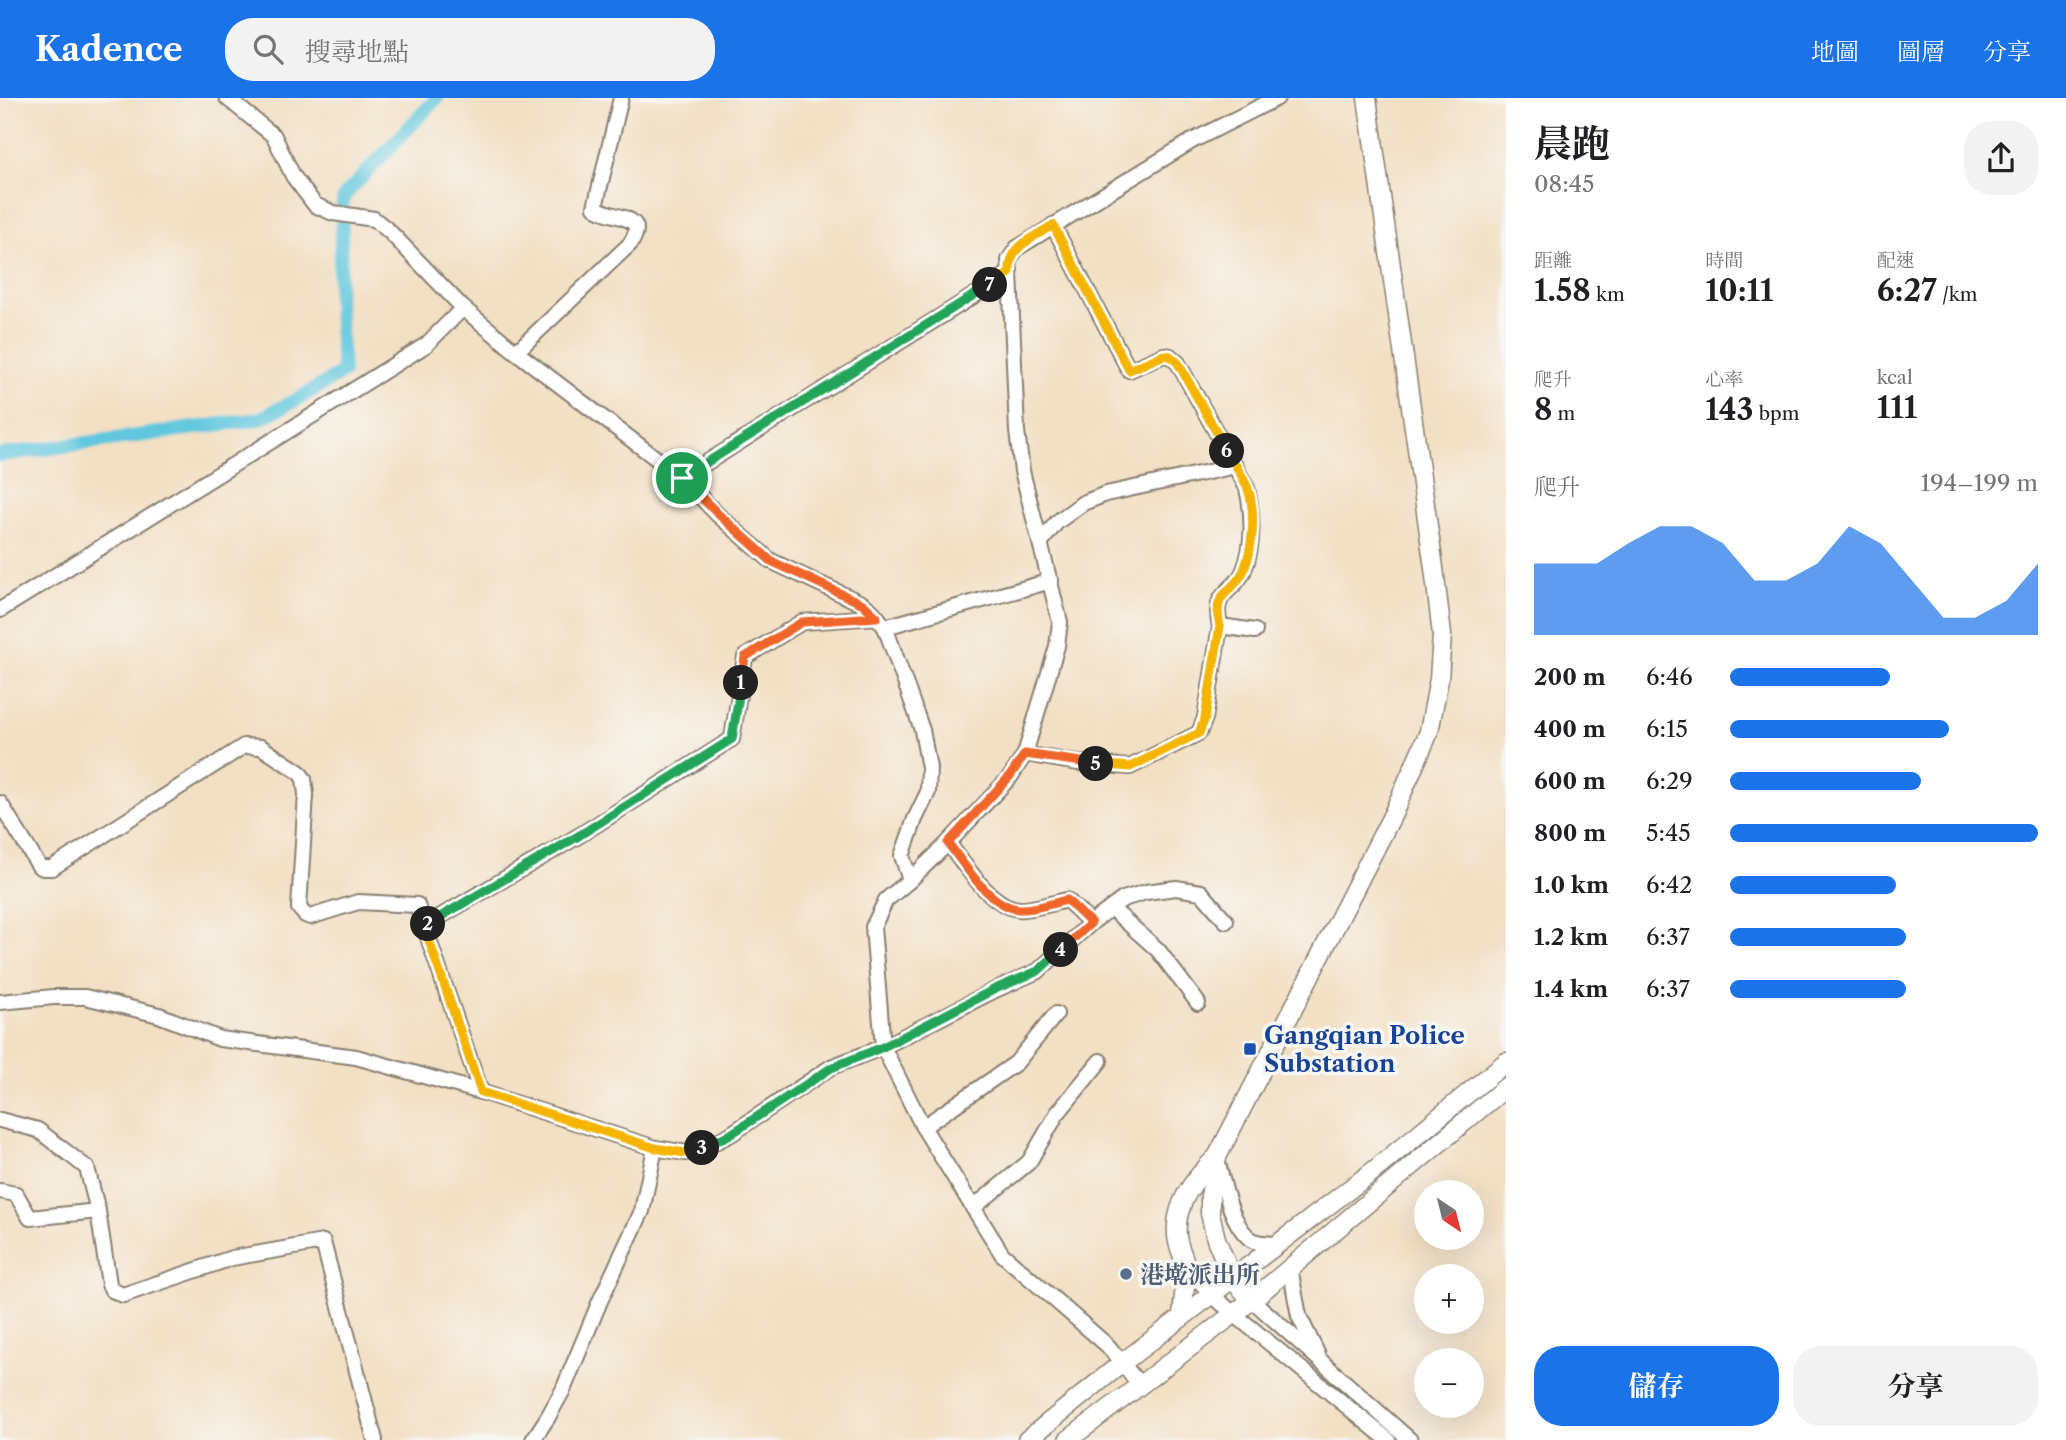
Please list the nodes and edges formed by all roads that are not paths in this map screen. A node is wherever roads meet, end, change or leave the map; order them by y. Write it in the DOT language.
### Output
graph roads {
  1 [pos="227,98"];
  2 [pos="621,98"];
  3 [pos="1277,98"];
  4 [pos="1367,98"];
  5 [pos="1053,225"];
  6 [pos="1010,273"];
  7 [pos="463,308"];
  8 [pos="516,352"];
  9 [pos="1236,466"];
  10 [pos="682,478"];
  11 [pos="1041,542"];
  12 [pos="1052,581"];
  13 [pos="0,610"];
  14 [pos="881,622"];
  15 [pos="1220,626"];
  16 [pos="1255,631"];
  17 [pos="1025,754"];
  18 [pos="0,803"];
  19 [pos="948,843"];
  20 [pos="910,880"];
  21 [pos="1111,908"];
  22 [pos="1226,921"];
  23 [pos="1091,923"];
  24 [pos="424,926"];
  25 [pos="0,1002"];
  26 [pos="1198,1003"];
  27 [pos="1056,1014"];
  28 [pos="883,1047"];
  29 [pos="1100,1061"];
  30 [pos="1506,1062"];
  31 [pos="1506,1087"];
  32 [pos="481,1092"];
  33 [pos="0,1120"];
  34 [pos="923,1127"];
  35 [pos="655,1148"];
  36 [pos="1217,1157"];
  37 [pos="0,1191"];
  38 [pos="974,1208"];
  39 [pos="98,1211"];
  40 [pos="1280,1244"];
  41 [pos="1186,1266"];
  42 [pos="1290,1268"];
  43 [pos="1233,1280"];
  44 [pos="1212,1295"];
  45 [pos="1252,1300"];
  46 [pos="1234,1314"];
  47 [pos="1182,1317"];
  48 [pos="1122,1363"];
  49 [pos="1321,1363"];
  50 [pos="1139,1384"];
  51 [pos="375,1440"];
  52 [pos="533,1440"];
  53 [pos="1027,1440"];
  54 [pos="1068,1440"];
  55 [pos="1388,1440"];
  56 [pos="1410,1440"];
  1 -- 7 [label="street"];
  2 -- 8 [label="street"];
  3 -- 5 [label="street"];
  4 -- 36 [label="main road"];
  5 -- 6 [label="street"];
  5 -- 9 [label="street"];
  6 -- 10 [label="street"];
  6 -- 11 [label="street"];
  7 -- 8 [label="street"];
  7 -- 13 [label="street"];
  8 -- 10 [label="street"];
  9 -- 11 [label="street"];
  9 -- 15 [label="street"];
  10 -- 14 [label="street"];
  11 -- 12 [label="street"];
  12 -- 14 [label="street"];
  12 -- 17 [label="street"];
  14 -- 20 [label="street"];
  14 -- 24 [label="street"];
  15 -- 16 [label="street"];
  15 -- 17 [label="street"];
  17 -- 19 [label="street"];
  18 -- 24 [label="street"];
  19 -- 20 [label="street"];
  19 -- 23 [label="street"];
  20 -- 28 [label="street"];
  21 -- 22 [label="street"];
  21 -- 23 [label="street"];
  21 -- 26 [label="street"];
  23 -- 28 [label="street"];
  24 -- 32 [label="street"];
  25 -- 32 [label="street"];
  27 -- 34 [label="street"];
  28 -- 34 [label="street"];
  28 -- 35 [label="street"];
  29 -- 38 [label="street"];
  30 -- 40 [label="main road"];
  31 -- 42 [label="main road"];
  32 -- 35 [label="street"];
  33 -- 39 [label="street"];
  34 -- 38 [label="street"];
  35 -- 52 [label="street"];
  36 -- 40 [label="street"];
  36 -- 41 [label="main road"];
  36 -- 43 [label="main road"];
  37 -- 39 [label="street"];
  38 -- 48 [label="street"];
  39 -- 51 [label="street"];
  40 -- 43 [label="main road"];
  41 -- 44 [label="street"];
  41 -- 47 [label="main road"];
  42 -- 45 [label="main road"];
  42 -- 49 [label="street"];
  43 -- 44 [label="main road"];
  43 -- 45 [label="main road"];
  44 -- 46 [label="street"];
  44 -- 47 [label="main road"];
  45 -- 46 [label="main road"];
  45 -- 49 [label="street"];
  46 -- 50 [label="main road"];
  46 -- 55 [label="street"];
  47 -- 48 [label="main road"];
  48 -- 50 [label="street"];
  48 -- 53 [label="main road"];
  49 -- 56 [label="street"];
  50 -- 54 [label="main road"];
}
